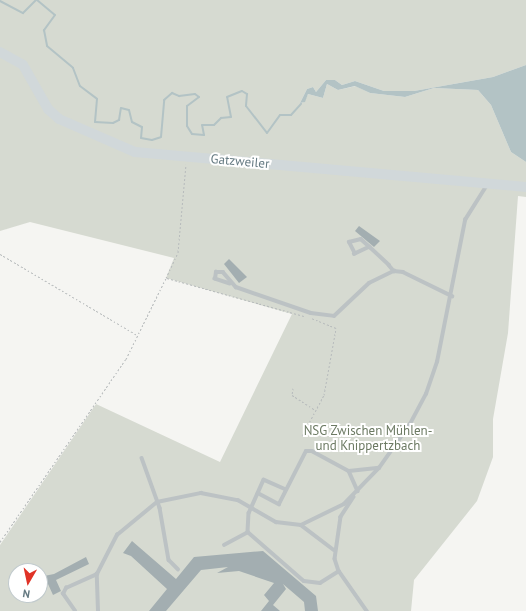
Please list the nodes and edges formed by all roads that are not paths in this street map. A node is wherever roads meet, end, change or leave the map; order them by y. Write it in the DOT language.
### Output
graph roads {
  1 [pos="0,52"];
  2 [pos="488,183"];
  3 [pos="523,186"];
  4 [pos="370,247"];
  5 [pos="394,271"];
  6 [pos="230,284"];
  7 [pos="452,296"];
  8 [pos="142,458"];
  9 [pos="379,468"];
  10 [pos="349,471"];
  11 [pos="286,490"];
  12 [pos="358,490"];
  13 [pos="258,493"];
  14 [pos="157,502"];
  15 [pos="252,510"];
  16 [pos="301,526"];
  17 [pos="248,532"];
  18 [pos="224,544"];
  19 [pos="334,550"];
  20 [pos="178,569"];
  21 [pos="339,571"];
  22 [pos="97,574"];
  23 [pos="75,611"];
  24 [pos="98,611"];
  25 [pos="367,611"];
  1 -- 2 [label="street, Gatzweiler"];
  2 -- 3 [label="street, Gatzweiler"];
  2 -- 7 [label="lane"];
  4 -- 4 [label="lane"];
  4 -- 5 [label="lane"];
  5 -- 6 [label="lane"];
  5 -- 7 [label="lane"];
  6 -- 6 [label="lane"];
  7 -- 9 [label="lane"];
  8 -- 14 [label="lane"];
  9 -- 10 [label="lane"];
  9 -- 12 [label="lane"];
  10 -- 11 [label="lane"];
  10 -- 12 [label="lane"];
  11 -- 13 [label="lane"];
  11 -- 13 [label="lane"];
  12 -- 16 [label="lane"];
  12 -- 19 [label="lane"];
  13 -- 15 [label="lane"];
  14 -- 15 [label="lane"];
  14 -- 20 [label="lane"];
  14 -- 22 [label="lane"];
  15 -- 16 [label="lane"];
  15 -- 17 [label="lane"];
  16 -- 19 [label="lane"];
  17 -- 18 [label="lane"];
  17 -- 21 [label="lane"];
  19 -- 21 [label="lane"];
  21 -- 25 [label="lane"];
  22 -- 23 [label="lane"];
  22 -- 24 [label="lane"];
}
